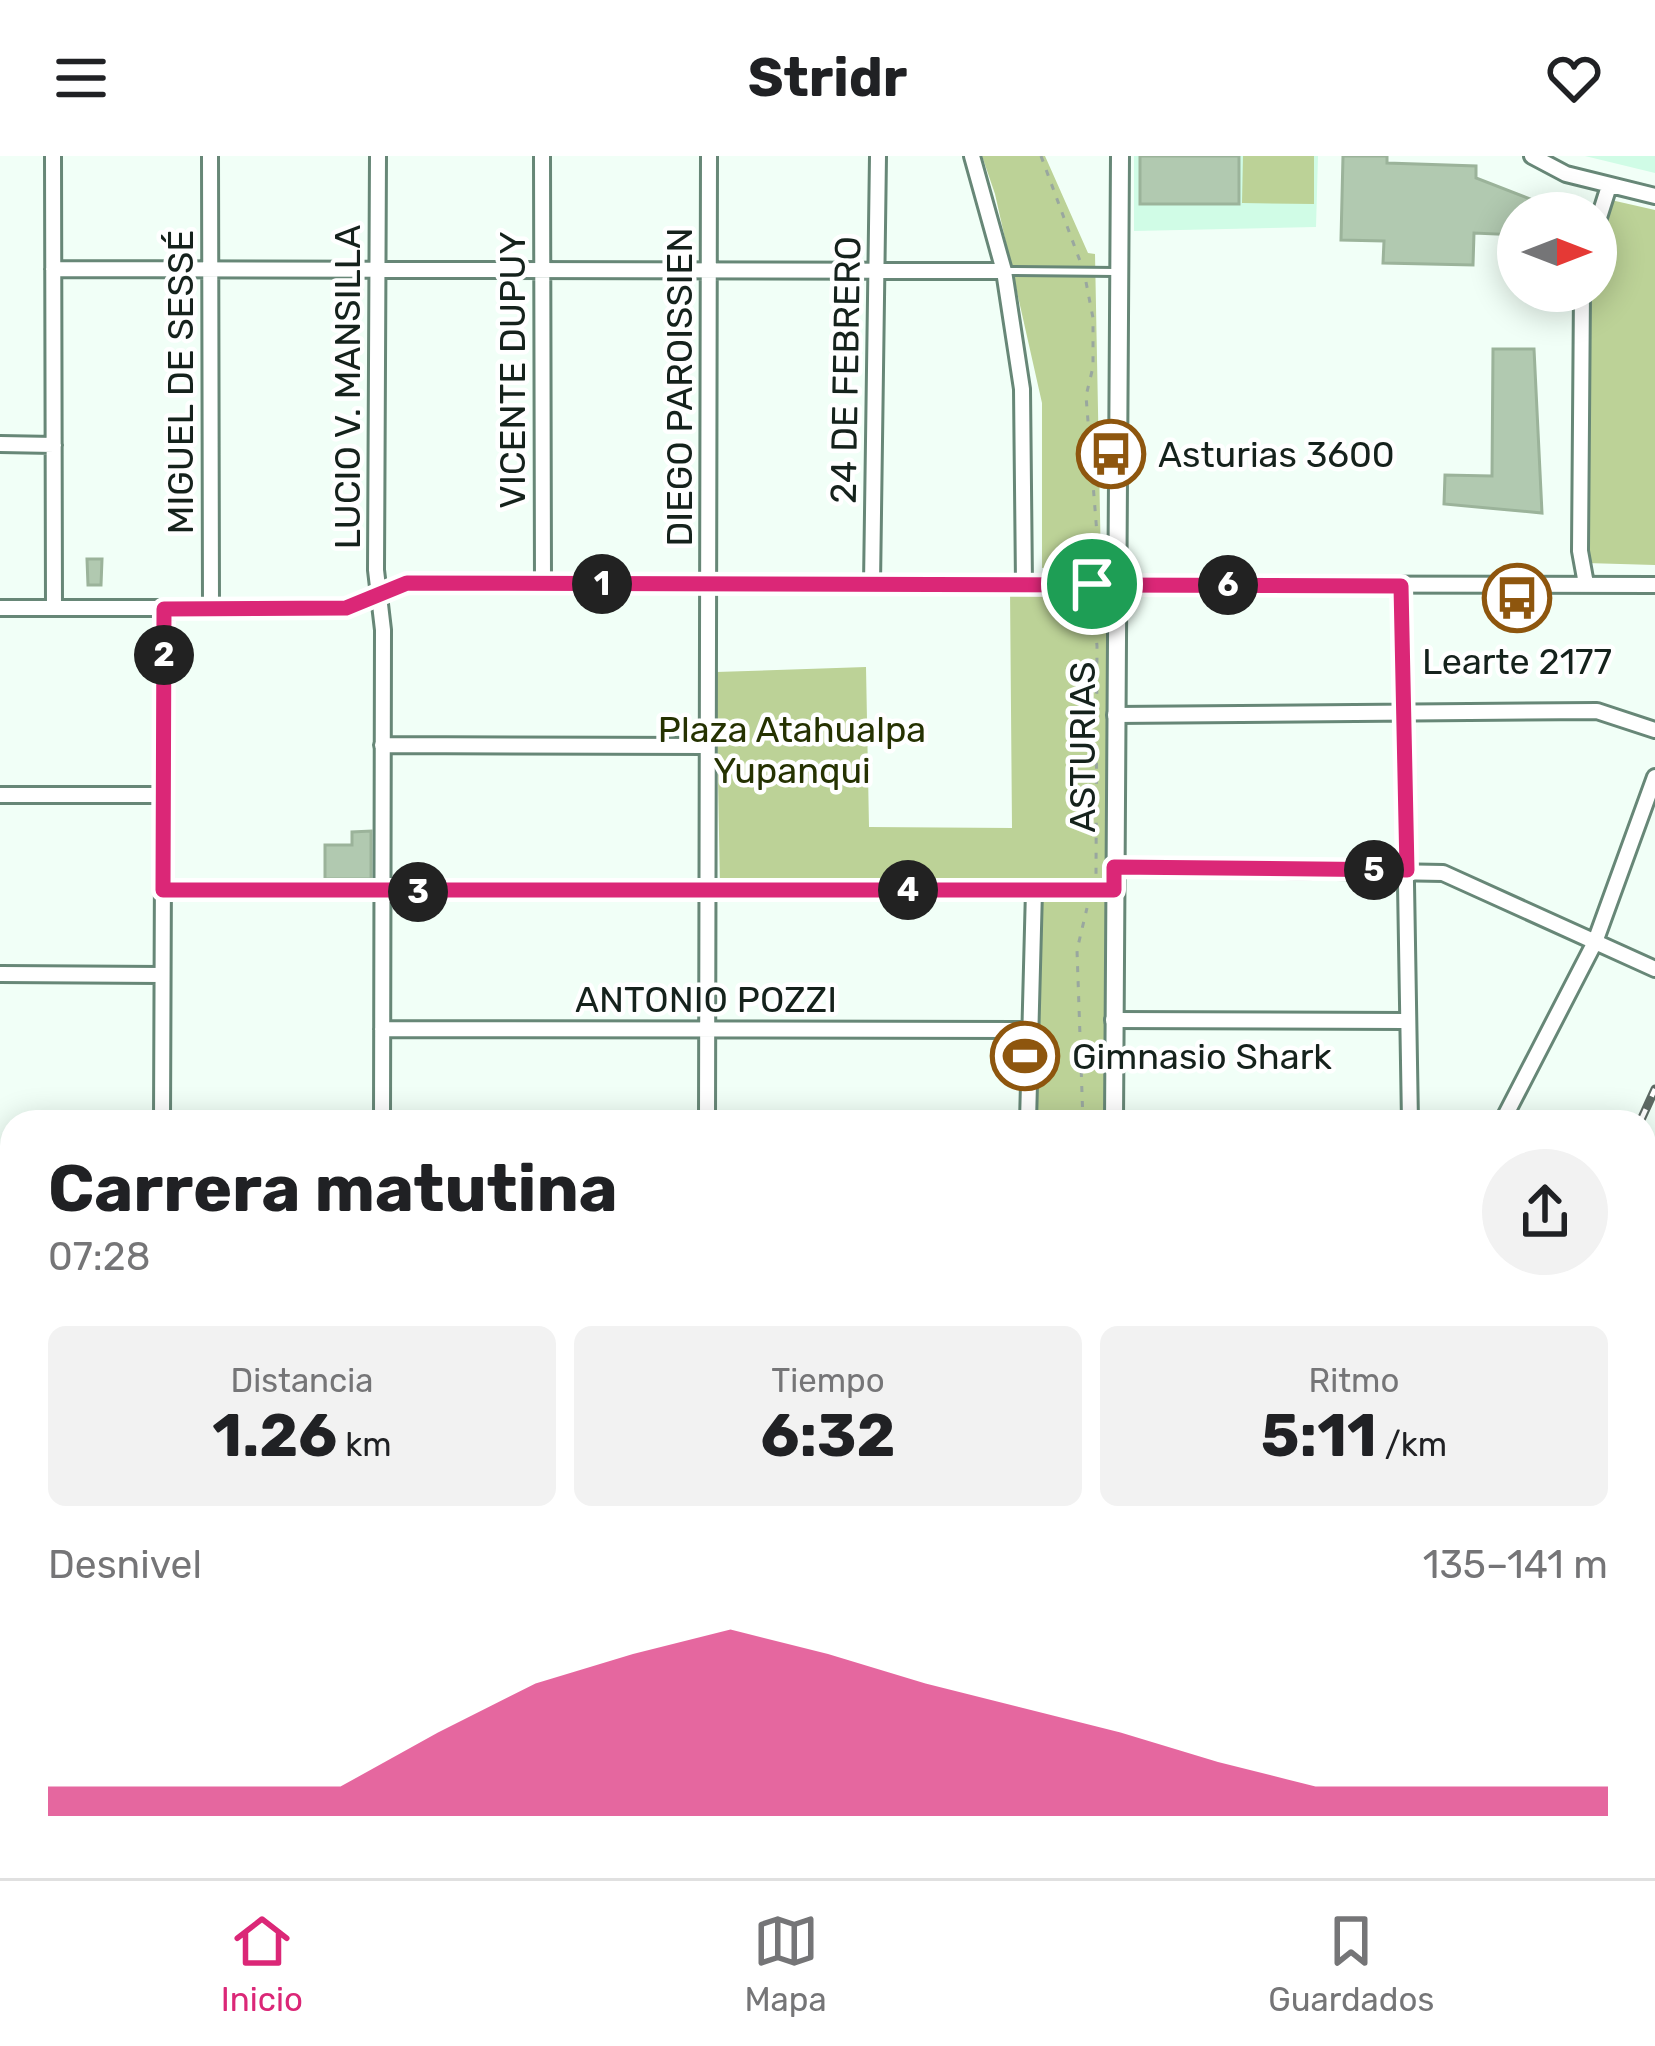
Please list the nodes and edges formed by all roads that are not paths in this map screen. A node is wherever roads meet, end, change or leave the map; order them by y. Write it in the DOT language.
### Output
graph roads {
  1 [pos="52,156"];
  2 [pos="210,156"];
  3 [pos="378,156"];
  4 [pos="542,156"];
  5 [pos="710,156"];
  6 [pos="878,156"];
  7 [pos="973,156"];
  8 [pos="1120,156"];
  9 [pos="1532,156"];
  10 [pos="1610,187"];
  11 [pos="1608,192"];
  12 [pos="1655,196"];
  13 [pos="53,269"];
  14 [pos="210,269"];
  15 [pos="376,270"];
  16 [pos="542,270"];
  17 [pos="709,271"];
  18 [pos="876,271"];
  19 [pos="1004,271"];
  20 [pos="1119,272"];
  21 [pos="1582,312"];
  22 [pos="0,444"];
  23 [pos="53,445"];
  24 [pos="543,584"];
  25 [pos="708,584"];
  26 [pos="872,584"];
  27 [pos="1024,584"];
  28 [pos="1586,584"];
  29 [pos="1117,585"];
  30 [pos="1655,585"];
  31 [pos="1401,586"];
  32 [pos="378,596"];
  33 [pos="0,608"];
  34 [pos="54,608"];
  35 [pos="211,608"];
  36 [pos="164,609"];
  37 [pos="1404,714"];
  38 [pos="1115,715"];
  39 [pos="1655,730"];
  40 [pos="382,745"];
  41 [pos="708,746"];
  42 [pos="1655,777"];
  43 [pos="0,795"];
  44 [pos="163,795"];
  45 [pos="1114,867"];
  46 [pos="1407,870"];
  47 [pos="163,890"];
  48 [pos="707,890"];
  49 [pos="1034,890"];
  50 [pos="1114,890"];
  51 [pos="382,892"];
  52 [pos="1595,942"];
  53 [pos="1655,969"];
  54 [pos="0,974"];
  55 [pos="162,975"];
  56 [pos="1113,1020"];
  57 [pos="1407,1021"];
  58 [pos="382,1029"];
  59 [pos="707,1029"];
  60 [pos="1030,1030"];
  61 [pos="162,1110"];
  62 [pos="382,1110"];
  63 [pos="707,1110"];
  64 [pos="1028,1110"];
  65 [pos="1114,1110"];
  66 [pos="1410,1110"];
  67 [pos="1508,1110"];
  1 -- 13 [label="street"];
  2 -- 14 [label="street, MIGUEL DE SESSÉ"];
  3 -- 15 [label="street, LUCIO V. MANSILLA"];
  4 -- 16 [label="street, VICENTE DUPUY"];
  5 -- 17 [label="street, DIEGO PAROISSIEN"];
  6 -- 18 [label="street, 24 DE FEBRERO"];
  7 -- 19 [label="street"];
  8 -- 20 [label="street, ASTURIAS"];
  9 -- 10 [label="street"];
  10 -- 11 [label="street"];
  10 -- 12 [label="street"];
  13 -- 14 [label="street"];
  13 -- 23 [label="street"];
  14 -- 15 [label="street"];
  14 -- 35 [label="street, MIGUEL DE SESSÉ"];
  15 -- 16 [label="street"];
  15 -- 32 [label="street, LUCIO V. MANSILLA"];
  16 -- 17 [label="street"];
  16 -- 24 [label="street, VICENTE DUPUY"];
  17 -- 18 [label="street"];
  17 -- 25 [label="street, DIEGO PAROISSIEN"];
  18 -- 19 [label="street"];
  18 -- 26 [label="street, 24 DE FEBRERO"];
  19 -- 20 [label="lane"];
  19 -- 27 [label="street"];
  20 -- 29 [label="street, ASTURIAS"];
  21 -- 28 [label="street"];
  22 -- 23 [label="street"];
  23 -- 34 [label="street"];
  24 -- 25 [label="street"];
  24 -- 32 [label="street"];
  25 -- 26 [label="street"];
  25 -- 41 [label="street, DIEGO PAROISSIEN"];
  26 -- 27 [label="street"];
  27 -- 29 [label="street"];
  28 -- 30 [label="street"];
  28 -- 31 [label="street"];
  29 -- 31 [label="street"];
  29 -- 38 [label="street, ASTURIAS"];
  31 -- 37 [label="street"];
  32 -- 35 [label="street"];
  32 -- 40 [label="street, LUCIO V. MANSILLA"];
  33 -- 34 [label="street"];
  34 -- 36 [label="street"];
  35 -- 36 [label="street"];
  36 -- 44 [label="street"];
  37 -- 38 [label="street"];
  37 -- 39 [label="street"];
  37 -- 46 [label="street"];
  38 -- 45 [label="street, ASTURIAS"];
  40 -- 41 [label="street"];
  40 -- 51 [label="street, LUCIO V. MANSILLA"];
  41 -- 48 [label="street, DIEGO PAROISSIEN"];
  42 -- 52 [label="street"];
  43 -- 44 [label="street"];
  44 -- 47 [label="street"];
  45 -- 46 [label="street"];
  45 -- 50 [label="street, ASTURIAS"];
  46 -- 52 [label="street"];
  46 -- 57 [label="street"];
  47 -- 51 [label="street"];
  47 -- 55 [label="street"];
  48 -- 49 [label="street"];
  48 -- 51 [label="street"];
  48 -- 59 [label="street, DIEGO PAROISSIEN"];
  49 -- 50 [label="street"];
  49 -- 60 [label="street"];
  50 -- 56 [label="street, ASTURIAS"];
  51 -- 58 [label="street, LUCIO V. MANSILLA"];
  52 -- 53 [label="street"];
  52 -- 67 [label="street"];
  54 -- 55 [label="street"];
  55 -- 61 [label="street"];
  56 -- 57 [label="street"];
  56 -- 65 [label="street, ASTURIAS"];
  57 -- 66 [label="street"];
  58 -- 59 [label="street, ANTONIO POZZI"];
  58 -- 62 [label="street, LUCIO V. MANSILLA"];
  59 -- 60 [label="street, ANTONIO POZZI"];
  59 -- 63 [label="street, DIEGO PAROISSIEN"];
  60 -- 64 [label="street"];
}
